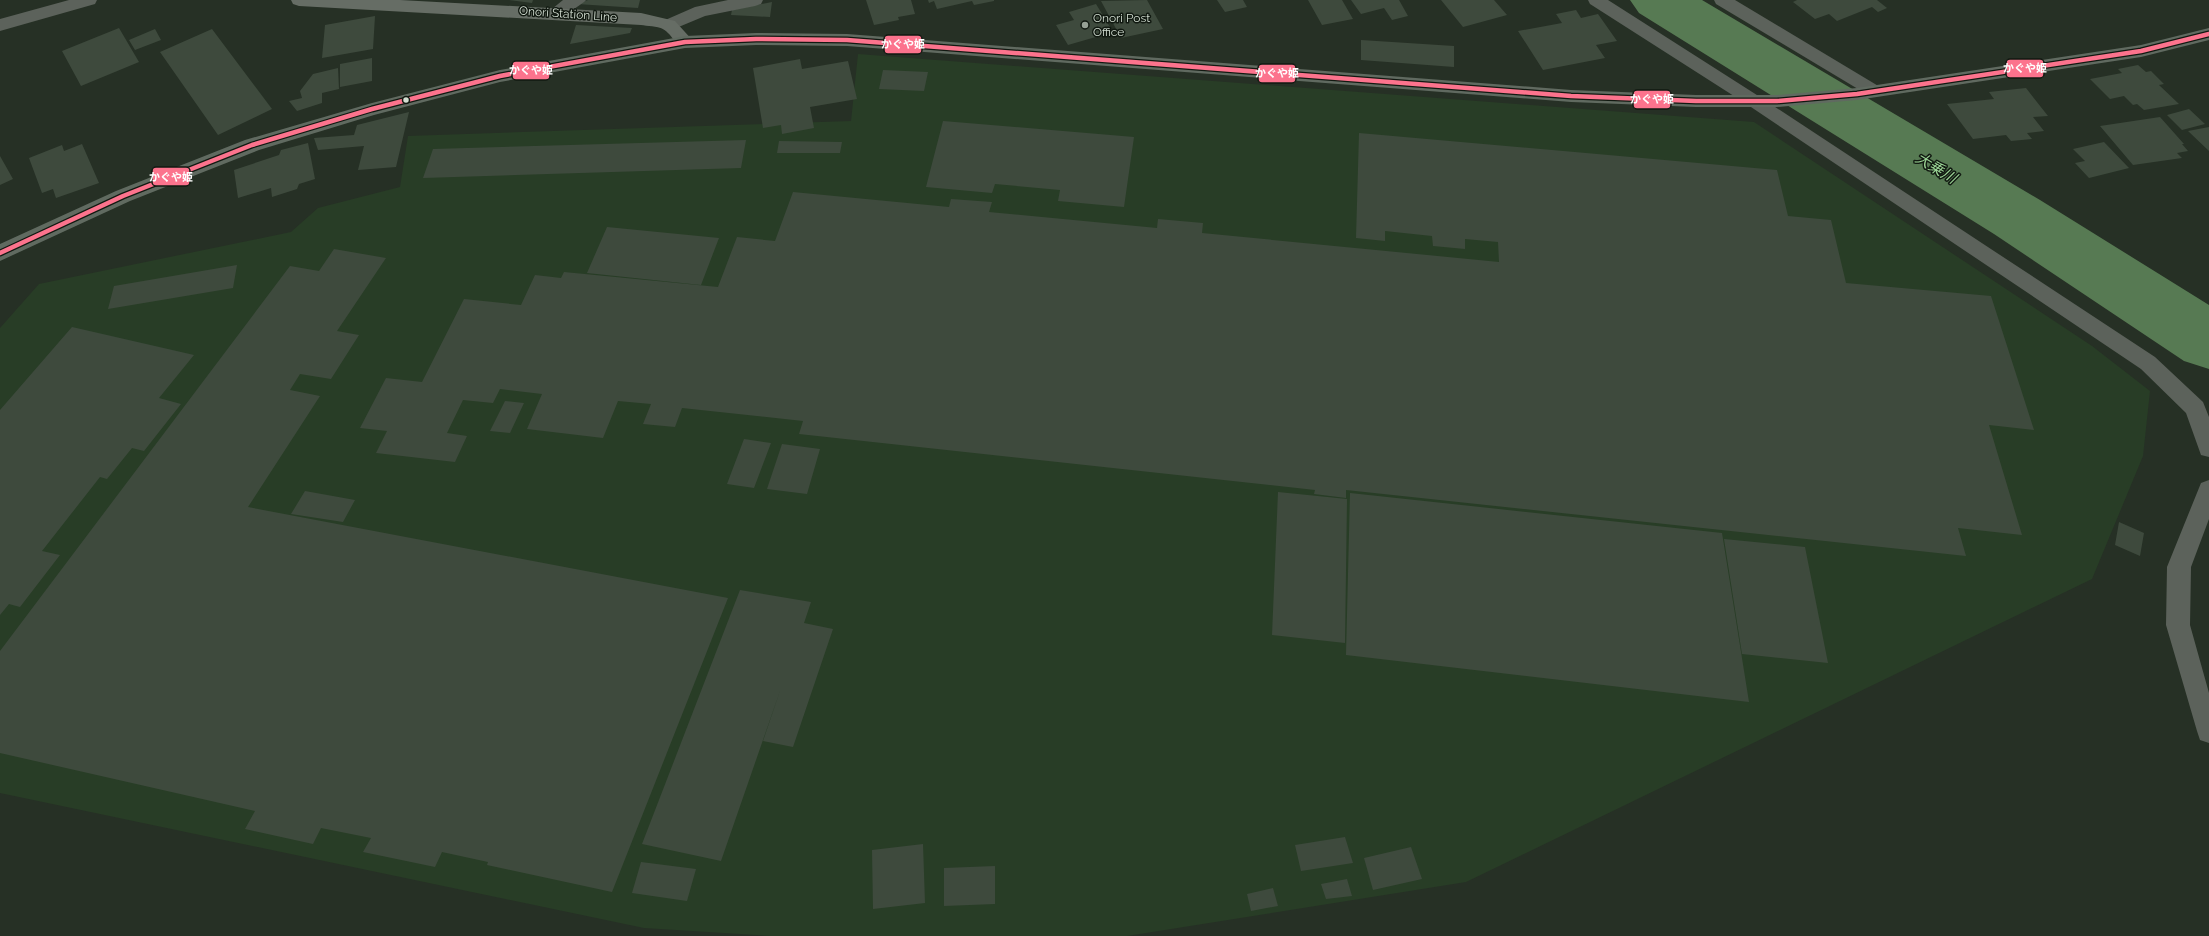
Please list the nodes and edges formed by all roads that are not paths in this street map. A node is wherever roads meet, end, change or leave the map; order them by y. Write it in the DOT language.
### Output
graph roads {
  1 [pos="89,0"];
  2 [pos="299,0"];
  3 [pos="578,0"];
  4 [pos="755,0"];
  5 [pos="1596,0"];
  6 [pos="1722,0"];
  7 [pos="386,2"];
  8 [pos="556,13"];
  9 [pos="0,25"];
  10 [pos="668,25"];
  11 [pos="2209,34"];
  12 [pos="686,42"];
  13 [pos="1865,92"];
  14 [pos="1754,101"];
  15 [pos="0,253"];
  16 [pos="2209,448"];
  17 [pos="2209,490"];
  18 [pos="2209,731"];
  1 -- 9 [label="street"];
  2 -- 7 [label="main road, Onori Station Line"];
  3 -- 8 [label="street"];
  4 -- 10 [label="street"];
  5 -- 14 [label="street"];
  6 -- 13 [label="street"];
  7 -- 8 [label="main road, Onori Station Line"];
  8 -- 10 [label="main road, Onori Station Line"];
  10 -- 12 [label="main road"];
  11 -- 13 [label="highway"];
  12 -- 14 [label="highway"];
  12 -- 15 [label="highway"];
  13 -- 14 [label="highway"];
  14 -- 16 [label="street"];
  17 -- 18 [label="street"];
}
